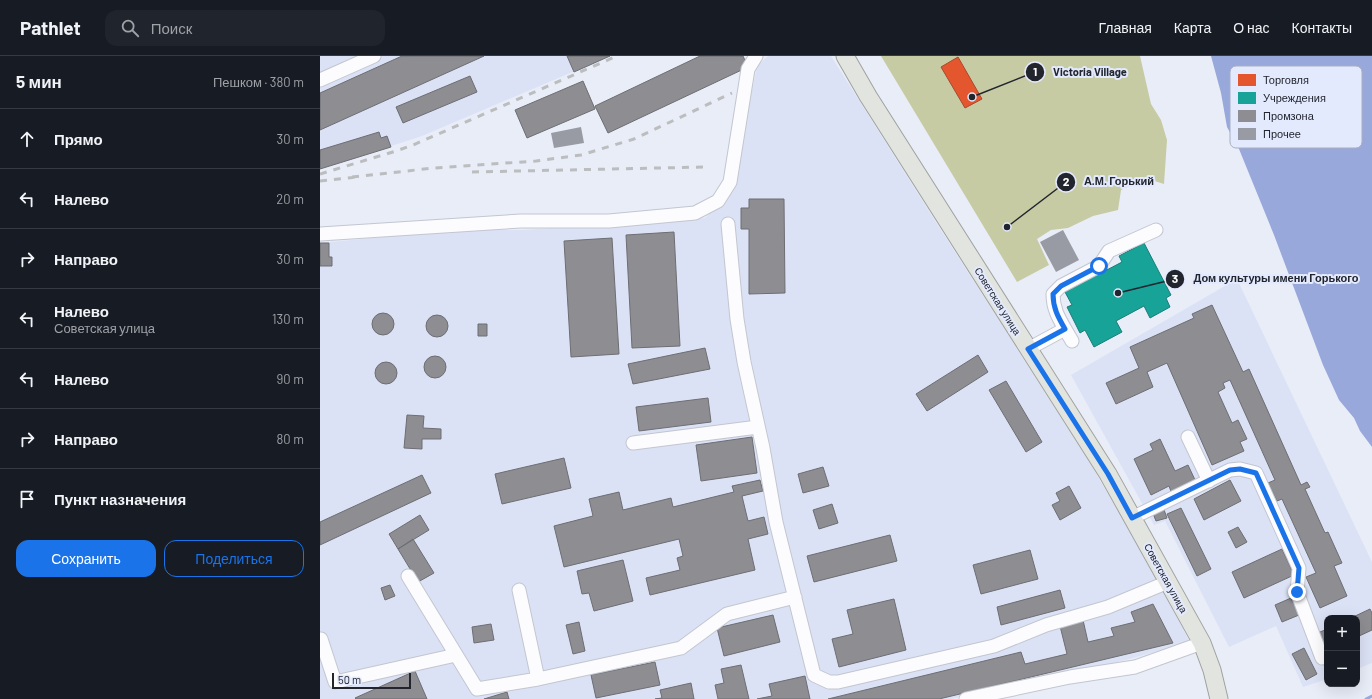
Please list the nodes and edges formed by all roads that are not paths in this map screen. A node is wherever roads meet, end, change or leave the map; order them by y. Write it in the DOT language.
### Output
graph roads {
  1 [pos="374,56"];
  2 [pos="756,56"];
  3 [pos="845,56"];
  4 [pos="320,80"];
  5 [pos="728,224"];
  6 [pos="1156,230"];
  7 [pos="320,234"];
  8 [pos="1065,329"];
  9 [pos="1072,341"];
  10 [pos="1028,349"];
  11 [pos="758,427"];
  12 [pos="1188,437"];
  13 [pos="633,443"];
  14 [pos="1209,480"];
  15 [pos="1132,518"];
  16 [pos="408,576"];
  17 [pos="1168,582"];
  18 [pos="519,590"];
  19 [pos="795,597"];
  20 [pos="321,639"];
  21 [pos="1202,643"];
  22 [pos="456,655"];
  23 [pos="1322,658"];
  24 [pos="538,679"];
  25 [pos="966,699"];
  26 [pos="1220,699"];
  1 -- 4 [label="street"];
  2 -- 7 [label="street"];
  3 -- 10 [label="main road, Советская улица"];
  5 -- 11 [label="street"];
  6 -- 8 [label="street"];
  8 -- 9 [label="street"];
  8 -- 10 [label="street"];
  10 -- 15 [label="main road, Советская улица"];
  11 -- 13 [label="street"];
  11 -- 19 [label="street"];
  12 -- 14 [label="street"];
  14 -- 15 [label="street"];
  14 -- 23 [label="street"];
  15 -- 17 [label="main road, Советская улица"];
  16 -- 22 [label="street"];
  17 -- 19 [label="street"];
  17 -- 21 [label="main road, Советская улица"];
  18 -- 24 [label="street"];
  19 -- 24 [label="street"];
  20 -- 22 [label="street"];
  21 -- 25 [label="street"];
  21 -- 26 [label="main road, Советская улица"];
  22 -- 24 [label="street"];
}
